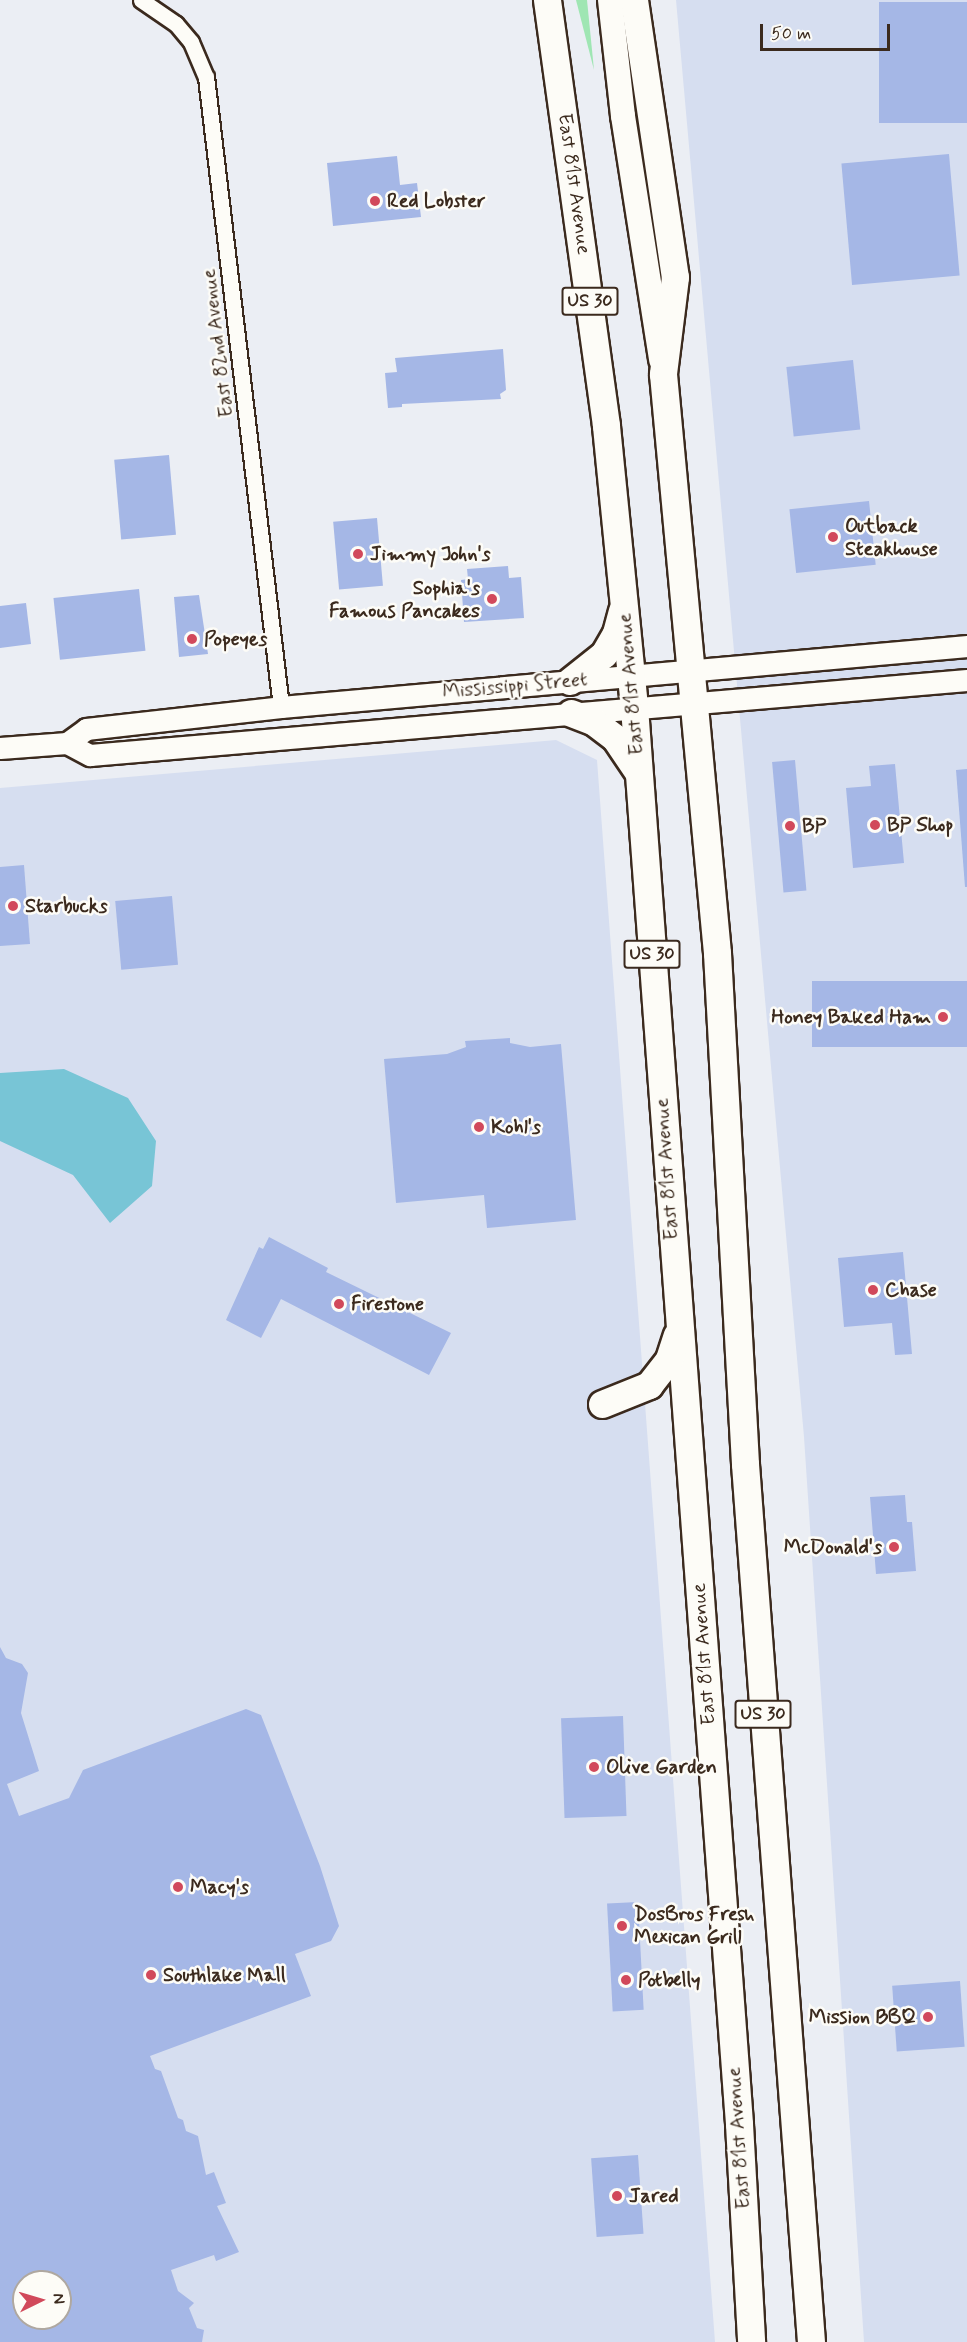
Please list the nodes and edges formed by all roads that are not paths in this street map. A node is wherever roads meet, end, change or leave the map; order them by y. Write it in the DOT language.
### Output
graph roads {
  1 [pos="141,0"];
  2 [pos="547,0"];
  3 [pos="610,0"];
  4 [pos="634,0"];
  5 [pos="645,0"];
  6 [pos="647,87"];
  7 [pos="663,374"];
  8 [pos="624,604"];
  9 [pos="967,646"];
  10 [pos="693,670"];
  11 [pos="631,676"];
  12 [pos="967,680"];
  13 [pos="570,681"];
  14 [pos="696,702"];
  15 [pos="282,707"];
  16 [pos="634,707"];
  17 [pos="572,713"];
  18 [pos="67,742"];
  19 [pos="0,748"];
  20 [pos="639,773"];
  21 [pos="679,1328"];
  22 [pos="602,1404"];
  23 [pos="751,2342"];
  24 [pos="811,2342"];
  1 -- 15 [label="street, East 82nd Avenue"];
  2 -- 8 [label="highway, East 81st Avenue / US 30"];
  3 -- 7 [label="main road, US 30"];
  4 -- 6 [label="highway"];
  5 -- 6 [label="highway"];
  6 -- 7 [label="highway"];
  7 -- 10 [label="highway, US 30"];
  8 -- 11 [label="highway, East 81st Avenue / US 30"];
  8 -- 13 [label="highway"];
  9 -- 10 [label="street, Mississippi Street"];
  10 -- 11 [label="street, Mississippi Street"];
  10 -- 14 [label="highway, US 30"];
  11 -- 13 [label="street, Mississippi Street"];
  11 -- 16 [label="highway, East 81st Avenue / US 30"];
  12 -- 14 [label="street, Mississippi Street"];
  13 -- 15 [label="street, Mississippi Street"];
  14 -- 16 [label="street, Mississippi Street"];
  14 -- 24 [label="highway, US 30"];
  15 -- 18 [label="street, Mississippi Street"];
  16 -- 17 [label="street, Mississippi Street"];
  16 -- 20 [label="highway, East 81st Avenue / US 30"];
  17 -- 18 [label="street, Mississippi Street"];
  17 -- 20 [label="highway"];
  18 -- 19 [label="street, Mississippi Street"];
  20 -- 21 [label="highway, East 81st Avenue / US 30"];
  21 -- 22 [label="highway"];
  21 -- 23 [label="highway, East 81st Avenue / US 30"];
}
